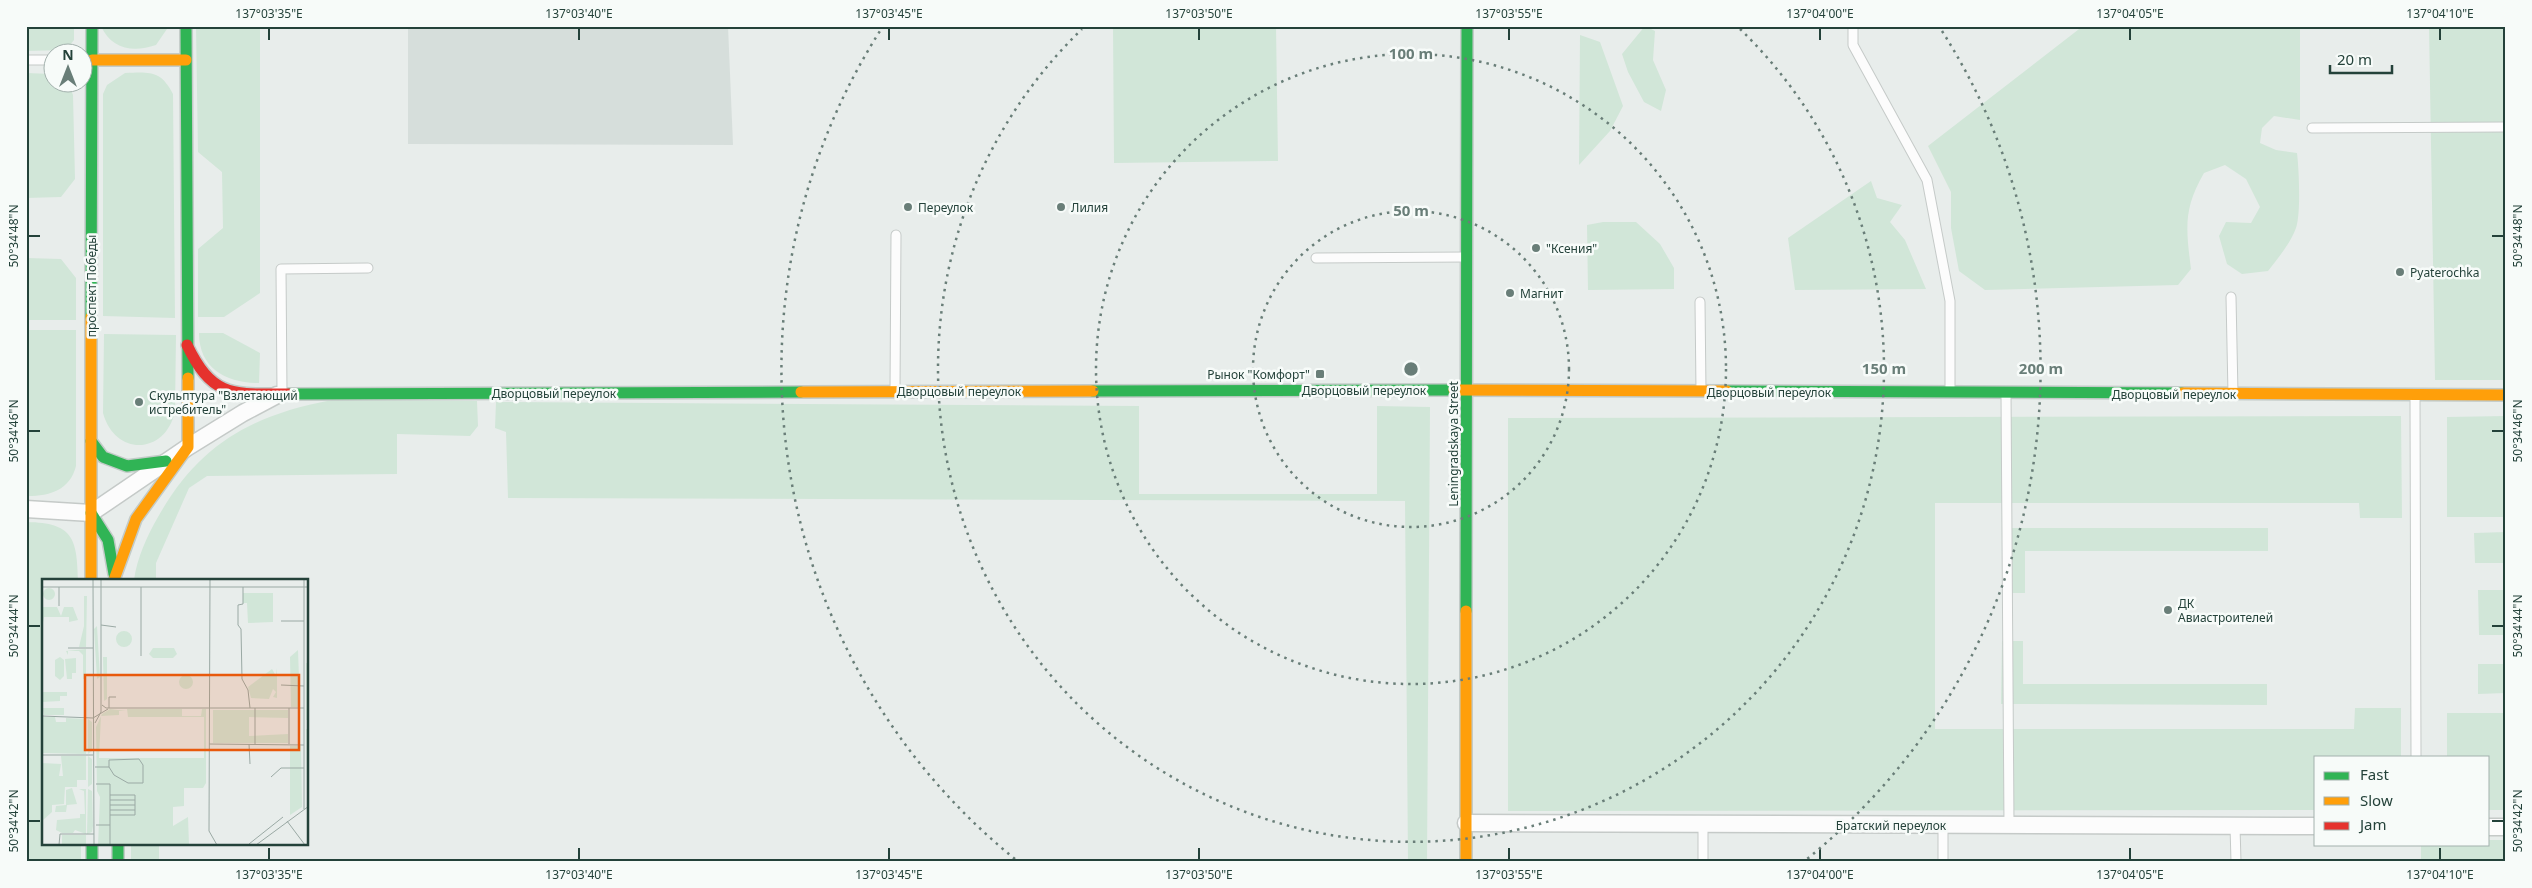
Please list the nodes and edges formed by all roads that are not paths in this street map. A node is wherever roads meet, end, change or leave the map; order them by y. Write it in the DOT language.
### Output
graph roads {
  1 [pos="92,26"];
  2 [pos="186,26"];
  3 [pos="1467,26"];
  4 [pos="1853,26"];
  5 [pos="90,42"];
  6 [pos="26,60"];
  7 [pos="42,60"];
  8 [pos="92,60"];
  9 [pos="186,60"];
  10 [pos="87,92"];
  11 [pos="2506,127"];
  12 [pos="2312,128"];
  13 [pos="896,235"];
  14 [pos="1467,257"];
  15 [pos="1316,258"];
  16 [pos="368,268"];
  17 [pos="2231,297"];
  18 [pos="1700,302"];
  19 [pos="187,345"];
  20 [pos="1467,391"];
  21 [pos="895,392"];
  22 [pos="1701,392"];
  23 [pos="282,393"];
  24 [pos="1950,393"];
  25 [pos="2006,393"];
  26 [pos="2233,394"];
  27 [pos="2415,395"];
  28 [pos="2506,395"];
  29 [pos="91,441"];
  30 [pos="188,447"];
  31 [pos="166,462"];
  32 [pos="26,510"];
  33 [pos="91,513"];
  34 [pos="91,579"];
  35 [pos="115,579"];
  36 [pos="2416,756"];
  37 [pos="1466,823"];
  38 [pos="1703,824"];
  39 [pos="1943,825"];
  40 [pos="2009,825"];
  41 [pos="2235,826"];
  42 [pos="2314,826"];
  43 [pos="2490,827"];
  44 [pos="2506,827"];
  45 [pos="92,846"];
  46 [pos="118,846"];
  47 [pos="92,862"];
  48 [pos="118,862"];
  49 [pos="1466,862"];
  50 [pos="1703,862"];
  51 [pos="1943,862"];
  52 [pos="2236,862"];
  1 -- 5 [label="street, проспект Победы"];
  2 -- 9 [label="street"];
  3 -- 14 [label="street, Leningradskaya Street"];
  4 -- 24 [label="lane"];
  6 -- 7 [label="lane"];
  8 -- 9 [label="street"];
  9 -- 19 [label="street"];
  10 -- 29 [label="street, проспект Победы"];
  11 -- 12 [label="lane"];
  13 -- 21 [label="lane"];
  14 -- 15 [label="lane"];
  14 -- 20 [label="street, Leningradskaya Street"];
  16 -- 23 [label="lane"];
  17 -- 26 [label="lane"];
  18 -- 22 [label="lane"];
  19 -- 23 [label="street, Дворцовый переулок"];
  19 -- 30 [label="street"];
  20 -- 21 [label="street, Дворцовый переулок"];
  20 -- 22 [label="street, Дворцовый переулок"];
  20 -- 37 [label="street, Leningradskaya Street"];
  21 -- 23 [label="street, Дворцовый переулок"];
  22 -- 24 [label="street, Дворцовый переулок"];
  23 -- 30 [label="street, Дворцовый переулок"];
  24 -- 25 [label="street, Дворцовый переулок"];
  25 -- 26 [label="street, Дворцовый переулок"];
  25 -- 40 [label="lane"];
  26 -- 27 [label="street, Дворцовый переулок"];
  27 -- 28 [label="street, Дворцовый переулок"];
  27 -- 36 [label="lane"];
  29 -- 31 [label="street"];
  29 -- 33 [label="street, проспект Победы"];
  30 -- 31 [label="street"];
  30 -- 35 [label="street"];
  31 -- 33 [label="street"];
  32 -- 33 [label="street"];
  33 -- 34 [label="street, проспект Победы"];
  33 -- 35 [label="street"];
  37 -- 38 [label="street, Братский переулок"];
  37 -- 49 [label="street, Leningradskaya Street"];
  38 -- 39 [label="street, Братский переулок"];
  38 -- 50 [label="lane"];
  39 -- 40 [label="street, Братский переулок"];
  39 -- 51 [label="lane"];
  40 -- 41 [label="street, Братский переулок"];
  41 -- 42 [label="street, Братский переулок"];
  41 -- 52 [label="lane"];
  43 -- 44 [label="street"];
  45 -- 47 [label="street"];
  46 -- 48 [label="street"];
}
